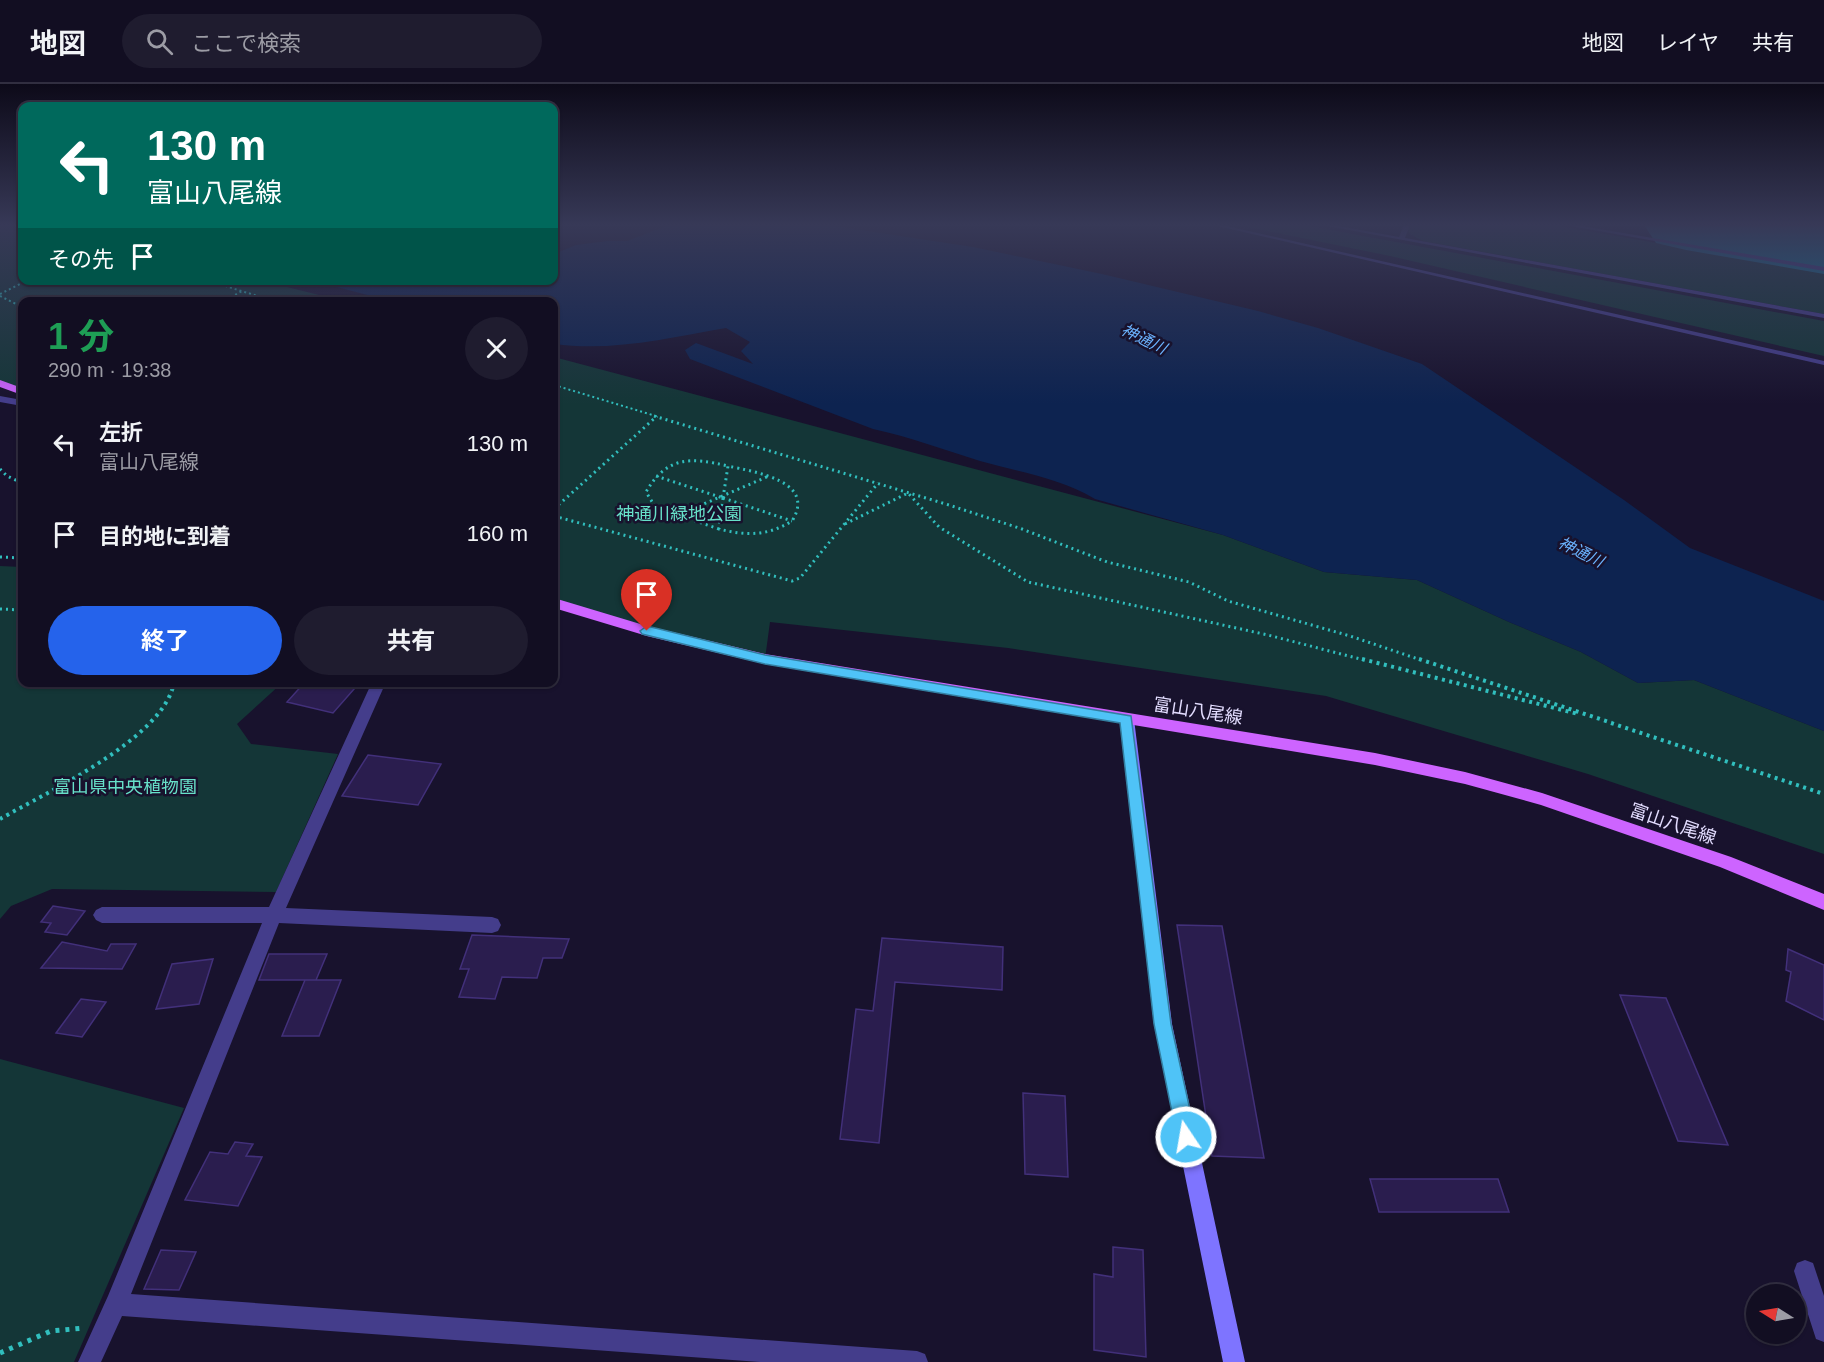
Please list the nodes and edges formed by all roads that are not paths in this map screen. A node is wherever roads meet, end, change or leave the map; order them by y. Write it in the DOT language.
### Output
graph roads {
  1 [pos="1479,285"];
  2 [pos="1654,285"];
  3 [pos="1824,316"];
  4 [pos="1824,363"];
  5 [pos="0,383"];
  6 [pos="18,390"];
  7 [pos="0,399"];
  8 [pos="18,402"];
  9 [pos="558,604"];
  10 [pos="377,687"];
  11 [pos="1126,719"];
  12 [pos="1824,902"];
  13 [pos="102,915"];
  14 [pos="274,915"];
  15 [pos="492,926"];
  16 [pos="1804,1271"];
  17 [pos="116,1304"];
  18 [pos="1824,1331"];
  19 [pos="89,1362"];
  20 [pos="917,1362"];
  21 [pos="1234,1362"];
  1 -- 4 [label="lane"];
  2 -- 3 [label="lane"];
  5 -- 6 [label="main road"];
  7 -- 8 [label="street"];
  9 -- 11 [label="main road, 富山八尾線"];
  10 -- 14 [label="street"];
  11 -- 12 [label="main road, 富山八尾線"];
  11 -- 21 [label="street"];
  13 -- 14 [label="street"];
  14 -- 15 [label="street"];
  14 -- 17 [label="street"];
  16 -- 18 [label="street"];
  17 -- 19 [label="street"];
  17 -- 20 [label="street"];
}
